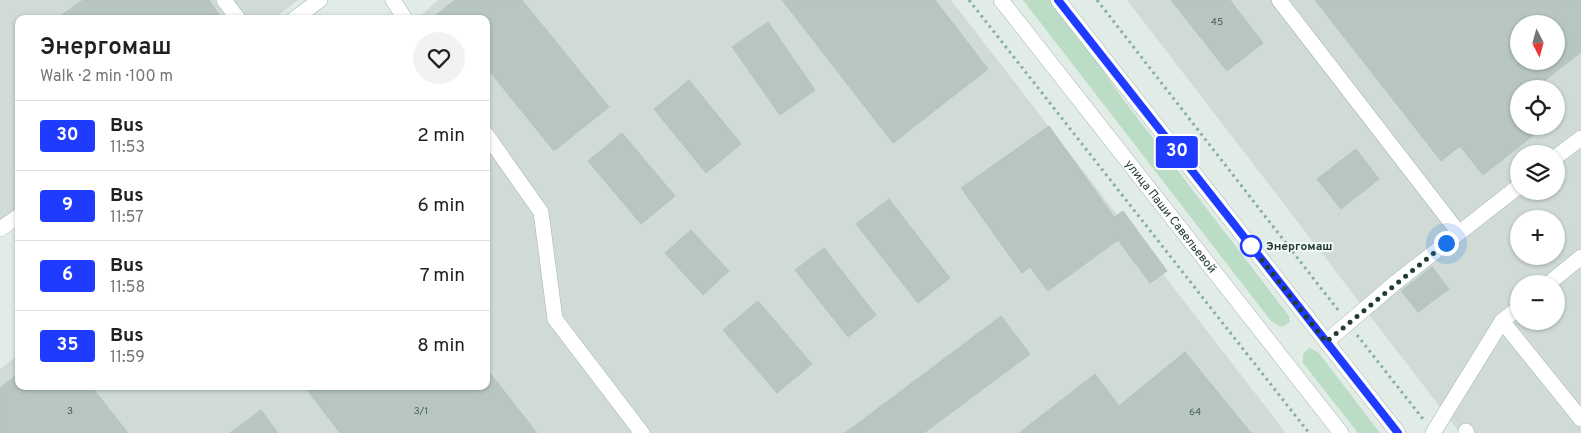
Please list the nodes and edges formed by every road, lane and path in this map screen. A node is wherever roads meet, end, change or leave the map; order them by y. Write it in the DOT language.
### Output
graph roads {
  1 [pos="224,0"];
  2 [pos="320,0"];
  3 [pos="393,0"];
  4 [pos="969,0"];
  5 [pos="1001,0"];
  6 [pos="1058,0"];
  7 [pos="1097,0"];
  8 [pos="1279,0"];
  9 [pos="235,15"];
  10 [pos="299,15"];
  11 [pos="402,15"];
  12 [pos="1581,138"];
  13 [pos="490,140"];
  14 [pos="1565,150"];
  15 [pos="1510,193"];
  16 [pos="15,219"];
  17 [pos="0,229"];
  18 [pos="1459,233"];
  19 [pos="1581,257"];
  20 [pos="1559,275"];
  21 [pos="1510,315"];
  22 [pos="1502,321"];
  23 [pos="1348,323"];
  24 [pos="1326,342"];
  25 [pos="1581,419"];
  26 [pos="642,433"];
  27 [pos="1308,433"];
  28 [pos="1341,433"];
  29 [pos="1398,433"];
  30 [pos="1433,433"];
  1 -- 9 [label="street"];
  2 -- 10 [label="street"];
  3 -- 11 [label="street"];
  4 -- 27 [label="path"];
  5 -- 28 [label="street, улица Паши Савельевой"];
  6 -- 24 [label="street"];
  7 -- 23 [label="path"];
  8 -- 18 [label="street"];
  12 -- 14 [label="street"];
  13 -- 26 [label="street"];
  15 -- 18 [label="street"];
  16 -- 17 [label="street"];
  18 -- 23 [label="street"];
  19 -- 20 [label="street"];
  21 -- 22 [label="street"];
  22 -- 25 [label="street"];
  22 -- 30 [label="street"];
  23 -- 24 [label="street"];
  23 -- 30 [label="path"];
  24 -- 29 [label="street"];
}
